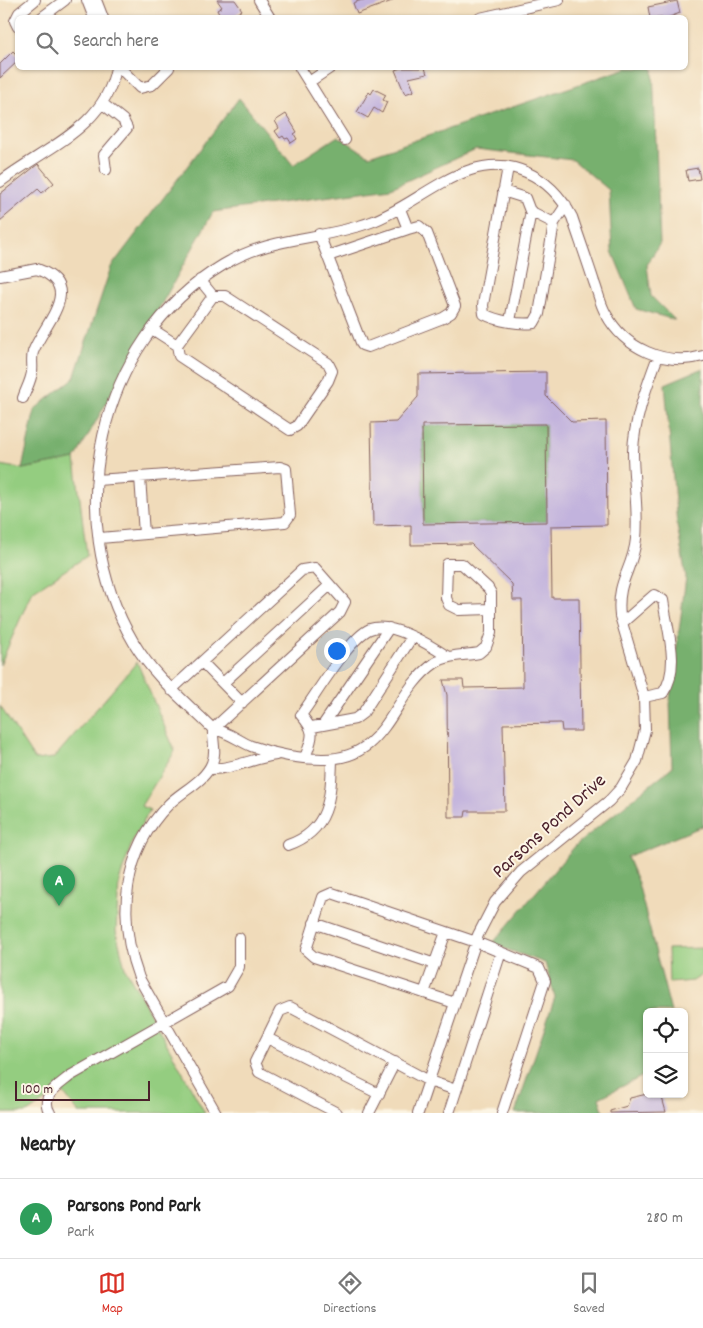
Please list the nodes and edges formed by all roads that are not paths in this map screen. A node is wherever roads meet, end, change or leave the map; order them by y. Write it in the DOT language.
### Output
graph roads {
  1 [pos="34,0"];
  2 [pos="65,0"];
  3 [pos="87,0"];
  4 [pos="96,0"];
  5 [pos="259,0"];
  6 [pos="560,0"];
  7 [pos="18,15"];
  8 [pos="45,15"];
  9 [pos="93,15"];
  10 [pos="101,15"];
  11 [pos="268,15"];
  12 [pos="493,15"];
  13 [pos="116,70"];
  14 [pos="122,70"];
  15 [pos="167,70"];
  16 [pos="301,70"];
  17 [pos="327,70"];
  18 [pos="309,82"];
  19 [pos="102,104"];
  20 [pos="345,140"];
  21 [pos="508,167"];
  22 [pos="106,170"];
  23 [pos="0,182"];
  24 [pos="503,191"];
  25 [pos="566,205"];
  26 [pos="400,209"];
  27 [pos="530,211"];
  28 [pos="554,223"];
  29 [pos="408,229"];
  30 [pos="319,234"];
  31 [pos="328,256"];
  32 [pos="0,276"];
  33 [pos="200,280"];
  34 [pos="213,296"];
  35 [pos="510,321"];
  36 [pos="152,329"];
  37 [pos="177,345"];
  38 [pos="658,356"];
  39 [pos="703,356"];
  40 [pos="23,398"];
  41 [pos="140,477"];
  42 [pos="97,480"];
  43 [pos="144,534"];
  44 [pos="100,538"];
  45 [pos="330,585"];
  46 [pos="490,609"];
  47 [pos="622,623"];
  48 [pos="389,628"];
  49 [pos="412,637"];
  50 [pos="448,657"];
  51 [pos="202,662"];
  52 [pos="223,683"];
  53 [pos="171,690"];
  54 [pos="644,697"];
  55 [pos="242,703"];
  56 [pos="323,725"];
  57 [pos="312,727"];
  58 [pos="213,729"];
  59 [pos="282,755"];
  60 [pos="305,758"];
  61 [pos="332,759"];
  62 [pos="209,769"];
  63 [pos="288,845"];
  64 [pos="314,923"];
  65 [pos="446,932"];
  66 [pos="240,938"];
  67 [pos="476,942"];
  68 [pos="501,952"];
  69 [pos="434,964"];
  70 [pos="424,993"];
  71 [pos="455,1003"];
  72 [pos="164,1023"];
  73 [pos="267,1038"];
  74 [pos="395,1062"];
  75 [pos="429,1081"];
  76 [pos="456,1090"];
  77 [pos="378,1094"];
  78 [pos="50,1113"];
  79 [pos="216,1113"];
  80 [pos="337,1113"];
  81 [pos="369,1113"];
  82 [pos="418,1113"];
  83 [pos="448,1113"];
  84 [pos="502,1113"];
  1 -- 7 [label="street"];
  2 -- 8 [label="street"];
  3 -- 9 [label="street"];
  4 -- 10 [label="street"];
  5 -- 11 [label="street"];
  6 -- 12 [label="street"];
  13 -- 19 [label="street"];
  14 -- 15 [label="street"];
  16 -- 18 [label="street"];
  17 -- 18 [label="street"];
  18 -- 20 [label="street"];
  19 -- 22 [label="street"];
  19 -- 23 [label="street"];
  21 -- 24 [label="street"];
  21 -- 25 [label="street"];
  21 -- 26 [label="street"];
  24 -- 27 [label="street"];
  24 -- 35 [label="street"];
  25 -- 28 [label="street"];
  25 -- 38 [label="street"];
  26 -- 29 [label="street"];
  26 -- 30 [label="street"];
  27 -- 28 [label="street"];
  27 -- 35 [label="street"];
  28 -- 35 [label="street"];
  29 -- 31 [label="street"];
  29 -- 31 [label="street"];
  30 -- 31 [label="street"];
  30 -- 33 [label="street"];
  32 -- 40 [label="street"];
  33 -- 34 [label="street"];
  33 -- 36 [label="street"];
  34 -- 37 [label="street"];
  34 -- 37 [label="street"];
  36 -- 37 [label="street"];
  36 -- 42 [label="street"];
  38 -- 39 [label="street"];
  38 -- 47 [label="street, Parsons Pond Drive"];
  41 -- 42 [label="street"];
  41 -- 43 [label="street"];
  41 -- 43 [label="street"];
  42 -- 44 [label="street"];
  43 -- 44 [label="street"];
  44 -- 53 [label="street"];
  45 -- 51 [label="street"];
  45 -- 52 [label="street"];
  45 -- 55 [label="street"];
  46 -- 46 [label="street"];
  46 -- 50 [label="street"];
  47 -- 54 [label="street, Parsons Pond Drive"];
  47 -- 54 [label="street"];
  48 -- 49 [label="street"];
  48 -- 56 [label="street"];
  48 -- 57 [label="street"];
  49 -- 50 [label="street"];
  49 -- 56 [label="street"];
  50 -- 61 [label="street"];
  51 -- 52 [label="street"];
  51 -- 53 [label="street"];
  52 -- 55 [label="street"];
  53 -- 58 [label="street"];
  54 -- 67 [label="street, Parsons Pond Drive"];
  55 -- 58 [label="street"];
  56 -- 57 [label="street"];
  57 -- 60 [label="street"];
  58 -- 59 [label="street"];
  58 -- 62 [label="street"];
  59 -- 60 [label="street"];
  59 -- 62 [label="street"];
  60 -- 61 [label="street"];
  61 -- 63 [label="street"];
  62 -- 72 [label="street"];
  64 -- 65 [label="street"];
  64 -- 69 [label="street"];
  64 -- 70 [label="street"];
  65 -- 67 [label="street"];
  65 -- 69 [label="street"];
  66 -- 72 [label="street"];
  67 -- 68 [label="street"];
  67 -- 71 [label="street, Parsons Pond Drive"];
  68 -- 76 [label="street"];
  68 -- 84 [label="street"];
  69 -- 70 [label="street"];
  70 -- 71 [label="street"];
  71 -- 75 [label="street, Parsons Pond Drive"];
  72 -- 78 [label="street"];
  72 -- 79 [label="street"];
  73 -- 74 [label="street"];
  73 -- 77 [label="street"];
  73 -- 80 [label="street"];
  74 -- 75 [label="street"];
  74 -- 77 [label="street"];
  75 -- 76 [label="street"];
  75 -- 82 [label="street, Parsons Pond Drive"];
  76 -- 83 [label="street"];
  77 -- 81 [label="street"];
}
